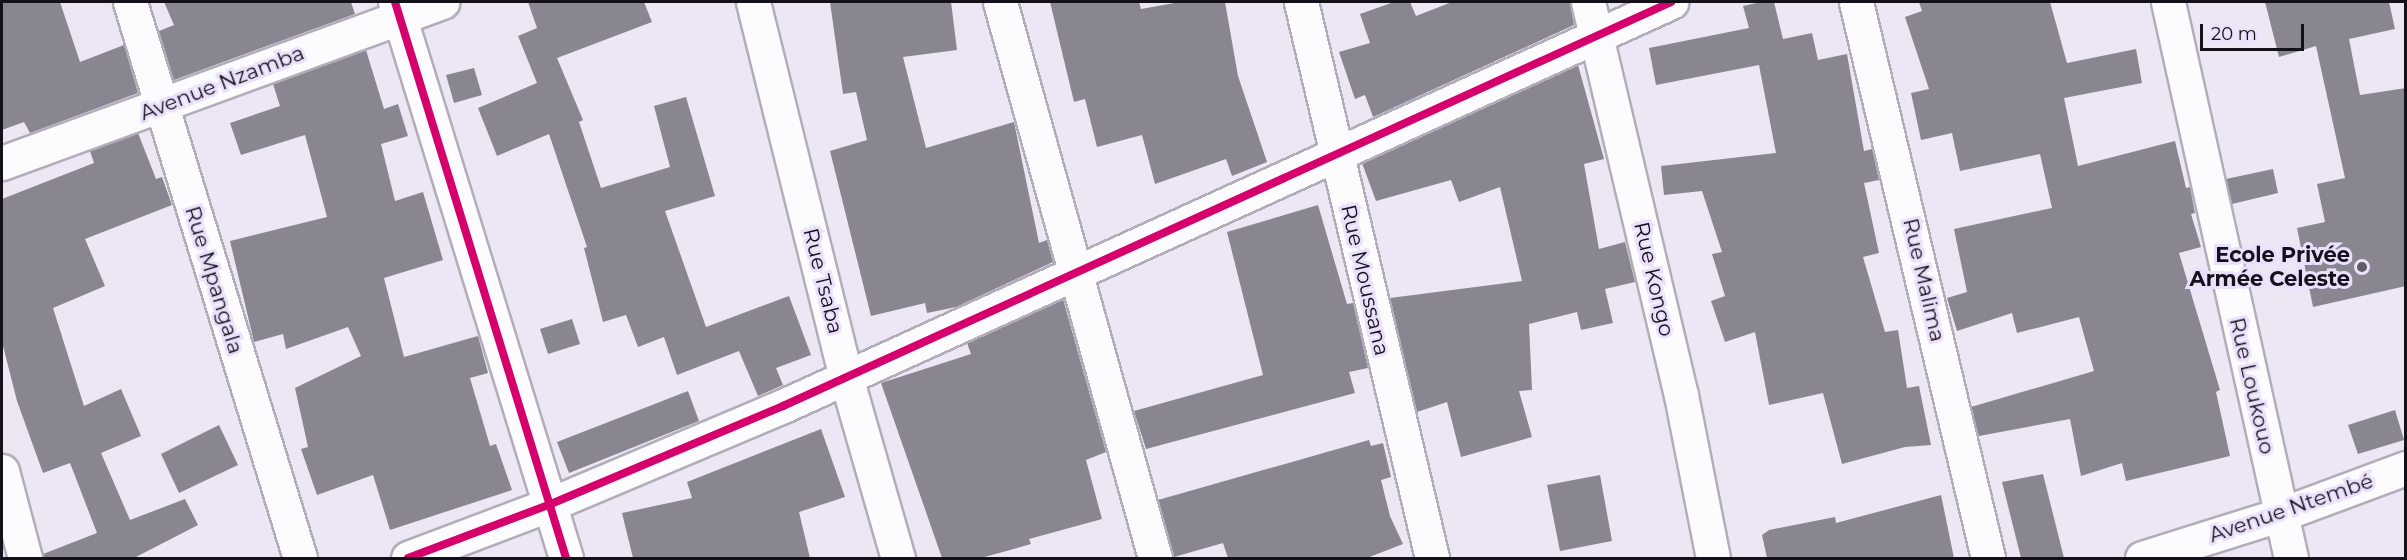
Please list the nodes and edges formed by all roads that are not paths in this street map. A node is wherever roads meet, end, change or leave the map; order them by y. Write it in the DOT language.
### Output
graph roads {
  1 [pos="130,2"];
  2 [pos="442,2"];
  3 [pos="753,2"];
  4 [pos="1000,2"];
  5 [pos="1300,2"];
  6 [pos="1588,2"];
  7 [pos="1671,2"];
  8 [pos="1856,2"];
  9 [pos="2168,2"];
  10 [pos="397,10"];
  11 [pos="1597,38"];
  12 [pos="159,106"];
  13 [pos="1337,152"];
  14 [pos="2,163"];
  15 [pos="1073,271"];
  16 [pos="846,377"];
  17 [pos="2406,468"];
  18 [pos="2,471"];
  19 [pos="551,504"];
  20 [pos="2282,514"];
  21 [pos="25,558"];
  22 [pos="300,558"];
  23 [pos="408,558"];
  24 [pos="566,558"];
  25 [pos="898,558"];
  26 [pos="1155,558"];
  27 [pos="1432,558"];
  28 [pos="1713,558"];
  29 [pos="1988,558"];
  30 [pos="2142,558"];
  31 [pos="2291,558"];
  1 -- 12 [label="street, Rue Mpangala"];
  2 -- 10 [label="street, Avenue Nzamba"];
  3 -- 16 [label="street, Rue Tsaba"];
  4 -- 15 [label="street"];
  5 -- 13 [label="street, Rue Moussana"];
  6 -- 11 [label="street, Rue Kongo"];
  7 -- 11 [label="street"];
  8 -- 29 [label="street, Rue Malima"];
  9 -- 20 [label="street, Rue Loukouo"];
  10 -- 12 [label="street, Avenue Nzamba"];
  10 -- 19 [label="street"];
  11 -- 13 [label="street"];
  11 -- 28 [label="street, Rue Kongo"];
  12 -- 14 [label="street, Avenue Nzamba"];
  12 -- 22 [label="street, Rue Mpangala"];
  13 -- 15 [label="street"];
  13 -- 27 [label="street, Rue Moussana"];
  15 -- 16 [label="street"];
  15 -- 26 [label="street"];
  16 -- 19 [label="street"];
  16 -- 25 [label="street, Rue Tsaba"];
  17 -- 20 [label="street, Avenue Ntembé"];
  18 -- 21 [label="street"];
  19 -- 23 [label="street"];
  19 -- 24 [label="street"];
  20 -- 30 [label="street, Avenue Ntembé"];
  20 -- 31 [label="street, Rue Loukouo"];
}
